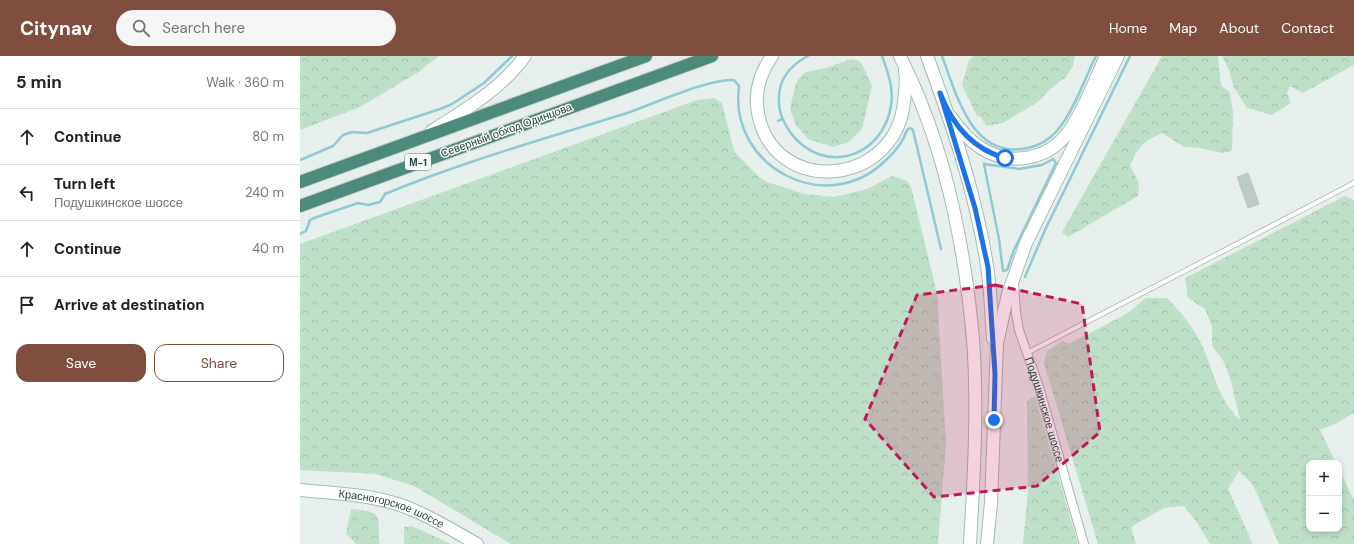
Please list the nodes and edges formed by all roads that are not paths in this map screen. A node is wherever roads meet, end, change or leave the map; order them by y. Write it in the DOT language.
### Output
graph roads {
  1 [pos="526,56"];
  2 [pos="646,56"];
  3 [pos="712,56"];
  4 [pos="772,56"];
  5 [pos="927,56"];
  6 [pos="1106,56"];
  7 [pos="1118,56"];
  8 [pos="901,57"];
  9 [pos="940,93"];
  10 [pos="428,134"];
  11 [pos="300,182"];
  12 [pos="1354,183"];
  13 [pos="300,206"];
  14 [pos="1014,273"];
  15 [pos="1027,353"];
  16 [pos="995,374"];
  17 [pos="300,490"];
  18 [pos="477,544"];
  19 [pos="970,544"];
  20 [pos="987,544"];
  21 [pos="1084,544"];
  1 -- 10 [label="main road"];
  2 -- 10 [label="highway, Северный обход Одинцова / М-1"];
  3 -- 13 [label="highway, Северный обход Одинцова / М-1"];
  4 -- 8 [label="main road"];
  5 -- 9 [label="main road"];
  6 -- 9 [label="main road"];
  7 -- 14 [label="main road"];
  8 -- 19 [label="main road"];
  9 -- 16 [label="main road"];
  10 -- 11 [label="highway, Северный обход Одинцова / М-1"];
  12 -- 15 [label="lane"];
  14 -- 15 [label="street, Подушкинское шоссе"];
  14 -- 16 [label="main road"];
  15 -- 21 [label="street, Подушкинское шоссе"];
  16 -- 20 [label="main road"];
  17 -- 18 [label="main road, Красногорское шоссе"];
}
